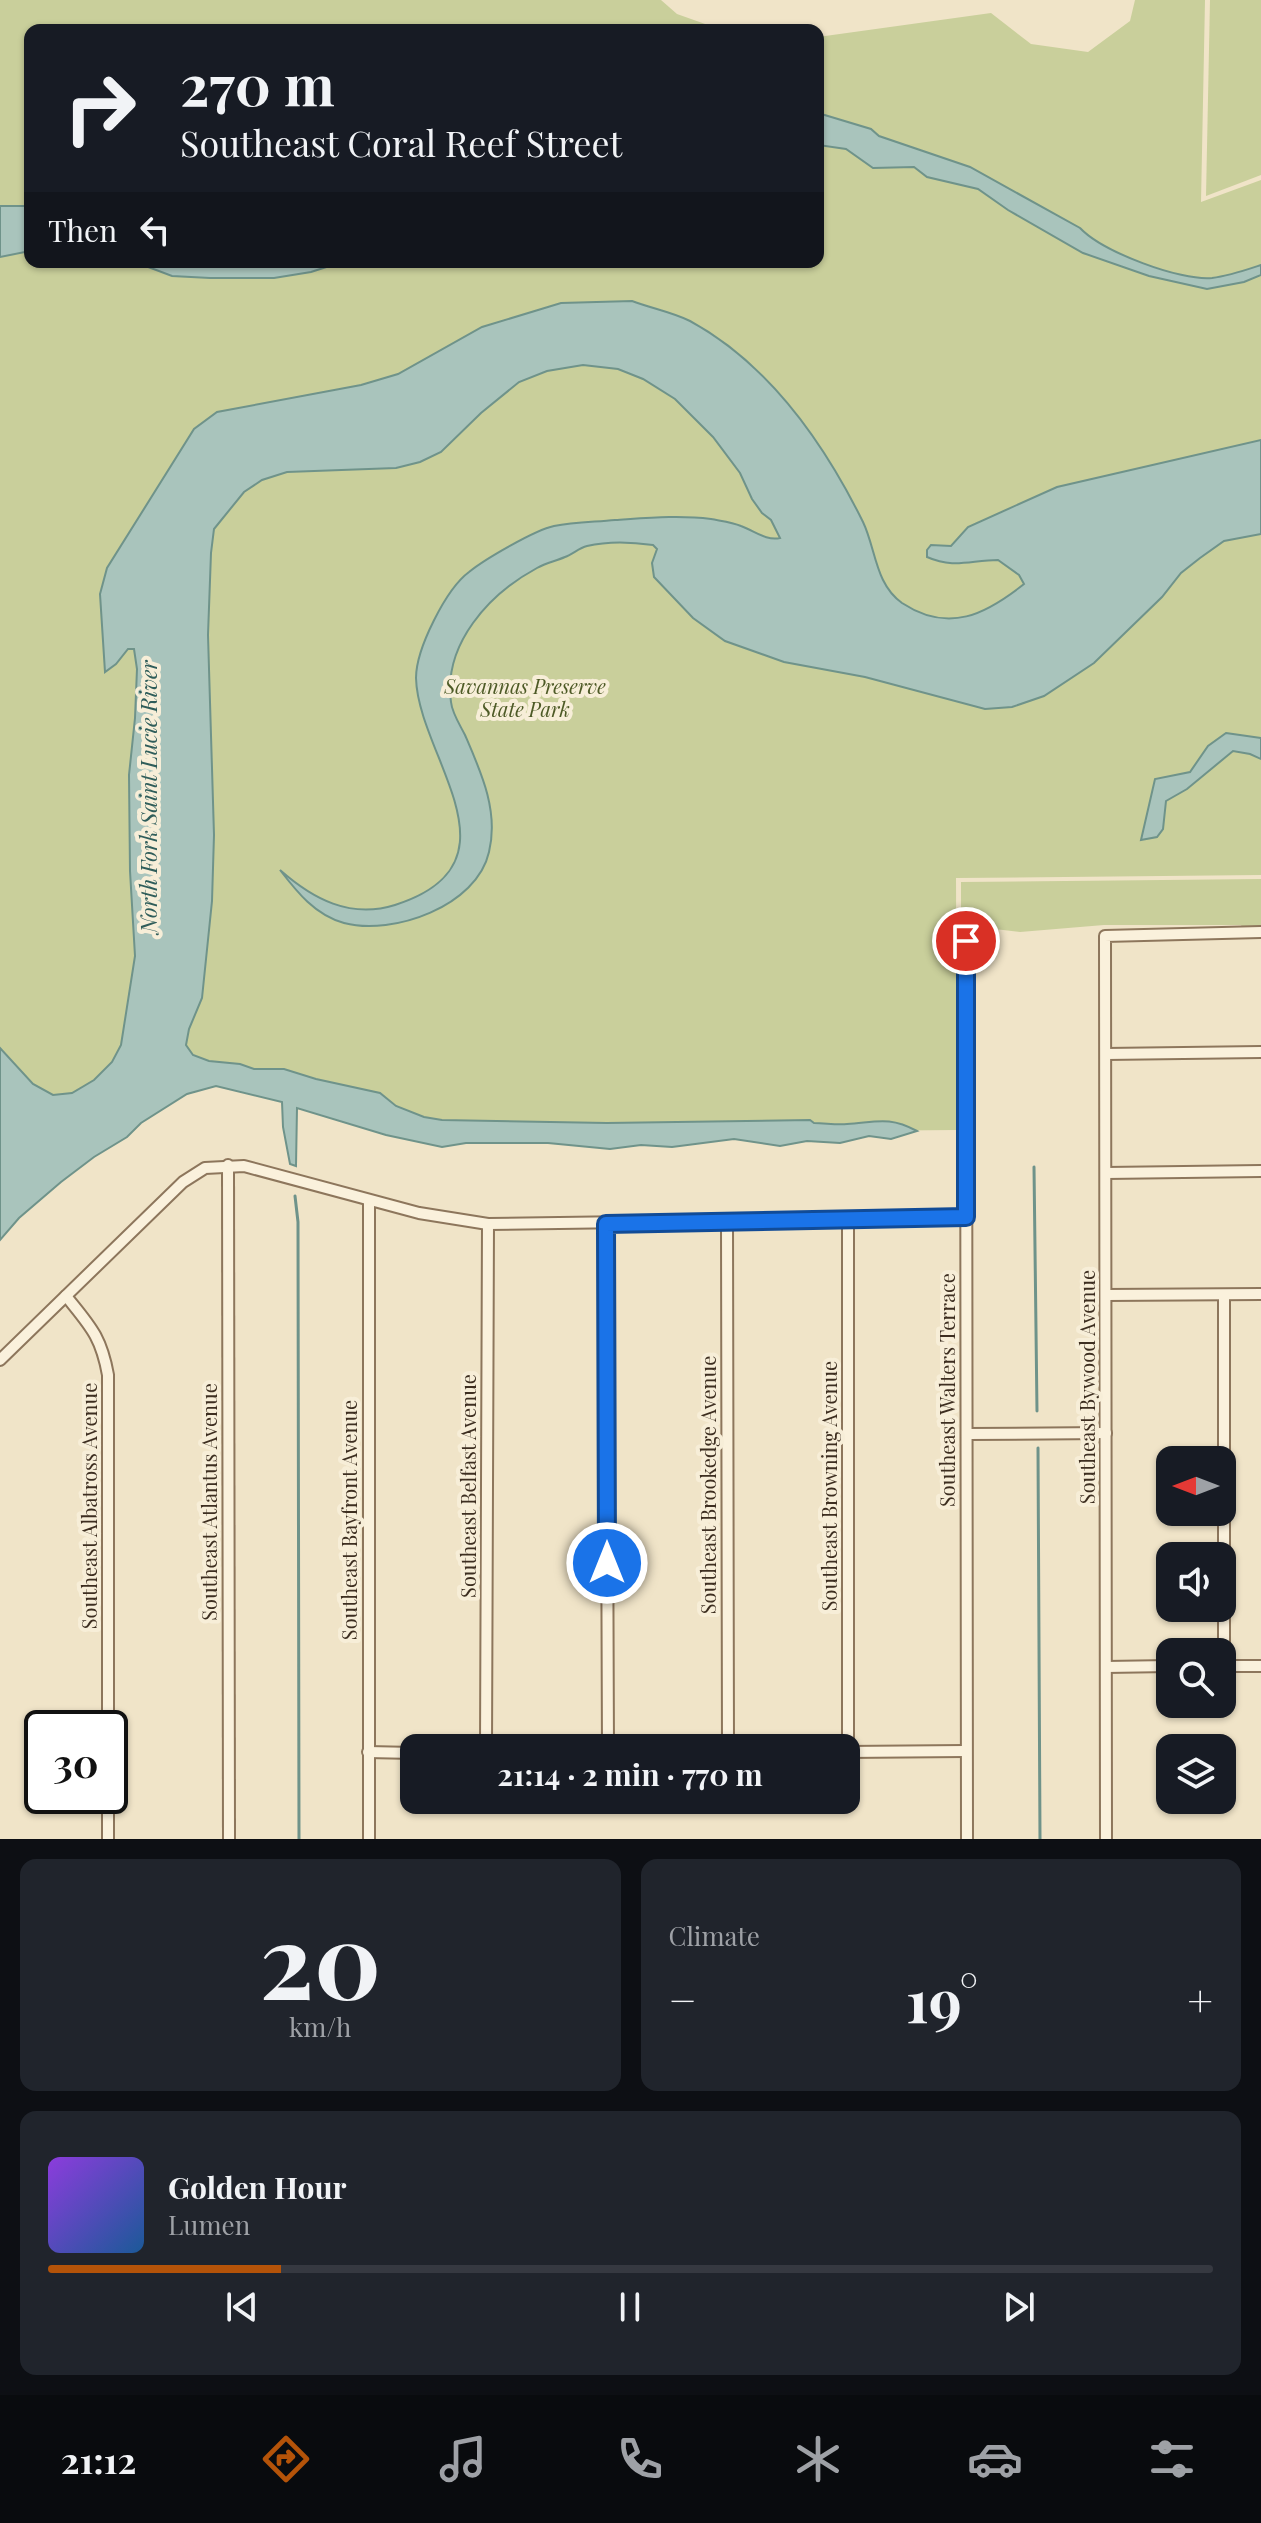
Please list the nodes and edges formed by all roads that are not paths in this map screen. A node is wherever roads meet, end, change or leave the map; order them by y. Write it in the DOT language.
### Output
graph roads {
  1 [pos="1261,932"];
  2 [pos="966,941"];
  3 [pos="1261,1052"];
  4 [pos="1106,1054"];
  5 [pos="228,1165"];
  6 [pos="1261,1171"];
  7 [pos="1106,1173"];
  8 [pos="369,1201"];
  9 [pos="966,1217"];
  10 [pos="848,1219"];
  11 [pos="727,1222"];
  12 [pos="488,1224"];
  13 [pos="606,1224"];
  14 [pos="1261,1294"];
  15 [pos="1106,1295"];
  16 [pos="1224,1295"];
  17 [pos="66,1296"];
  18 [pos="0,1360"];
  19 [pos="1106,1433"];
  20 [pos="967,1434"];
  21 [pos="1223,1638"];
  22 [pos="1156,1666"];
  23 [pos="1236,1666"];
  24 [pos="1261,1666"];
  25 [pos="1106,1667"];
  26 [pos="108,1710"];
  27 [pos="486,1734"];
  28 [pos="608,1734"];
  29 [pos="728,1734"];
  30 [pos="847,1734"];
  31 [pos="965,1751"];
  32 [pos="368,1752"];
  33 [pos="860,1752"];
  34 [pos="400,1753"];
  35 [pos="108,1814"];
  36 [pos="108,1839"];
  37 [pos="229,1839"];
  38 [pos="369,1839"];
  39 [pos="967,1839"];
  40 [pos="1106,1839"];
  1 -- 4 [label="street, Southeast Bywood Avenue"];
  2 -- 9 [label="street, Southeast Walters Terrace"];
  3 -- 4 [label="street"];
  4 -- 7 [label="street, Southeast Bywood Avenue"];
  5 -- 8 [label="street"];
  5 -- 17 [label="street"];
  5 -- 37 [label="street, Southeast Atlantus Avenue"];
  6 -- 7 [label="street"];
  7 -- 15 [label="street, Southeast Bywood Avenue"];
  8 -- 12 [label="street"];
  8 -- 32 [label="street, Southeast Bayfront Avenue"];
  9 -- 10 [label="street"];
  9 -- 20 [label="street, Southeast Walters Terrace"];
  10 -- 11 [label="street"];
  10 -- 30 [label="street, Southeast Browning Avenue"];
  11 -- 13 [label="street"];
  11 -- 29 [label="street, Southeast Brookedge Avenue"];
  12 -- 13 [label="street"];
  12 -- 27 [label="street, Southeast Belfast Avenue"];
  13 -- 28 [label="street"];
  14 -- 16 [label="street"];
  15 -- 16 [label="street"];
  15 -- 19 [label="street, Southeast Bywood Avenue"];
  16 -- 21 [label="street"];
  17 -- 18 [label="street"];
  17 -- 26 [label="street, Southeast Albatross Avenue"];
  19 -- 20 [label="street"];
  19 -- 25 [label="street, Southeast Bywood Avenue"];
  20 -- 31 [label="street, Southeast Walters Terrace"];
  22 -- 25 [label="street"];
  23 -- 24 [label="street"];
  25 -- 40 [label="street, Southeast Bywood Avenue"];
  31 -- 33 [label="street"];
  31 -- 39 [label="street, Southeast Walters Terrace"];
  32 -- 34 [label="street"];
  32 -- 38 [label="street, Southeast Bayfront Avenue"];
  35 -- 36 [label="street"];
}
